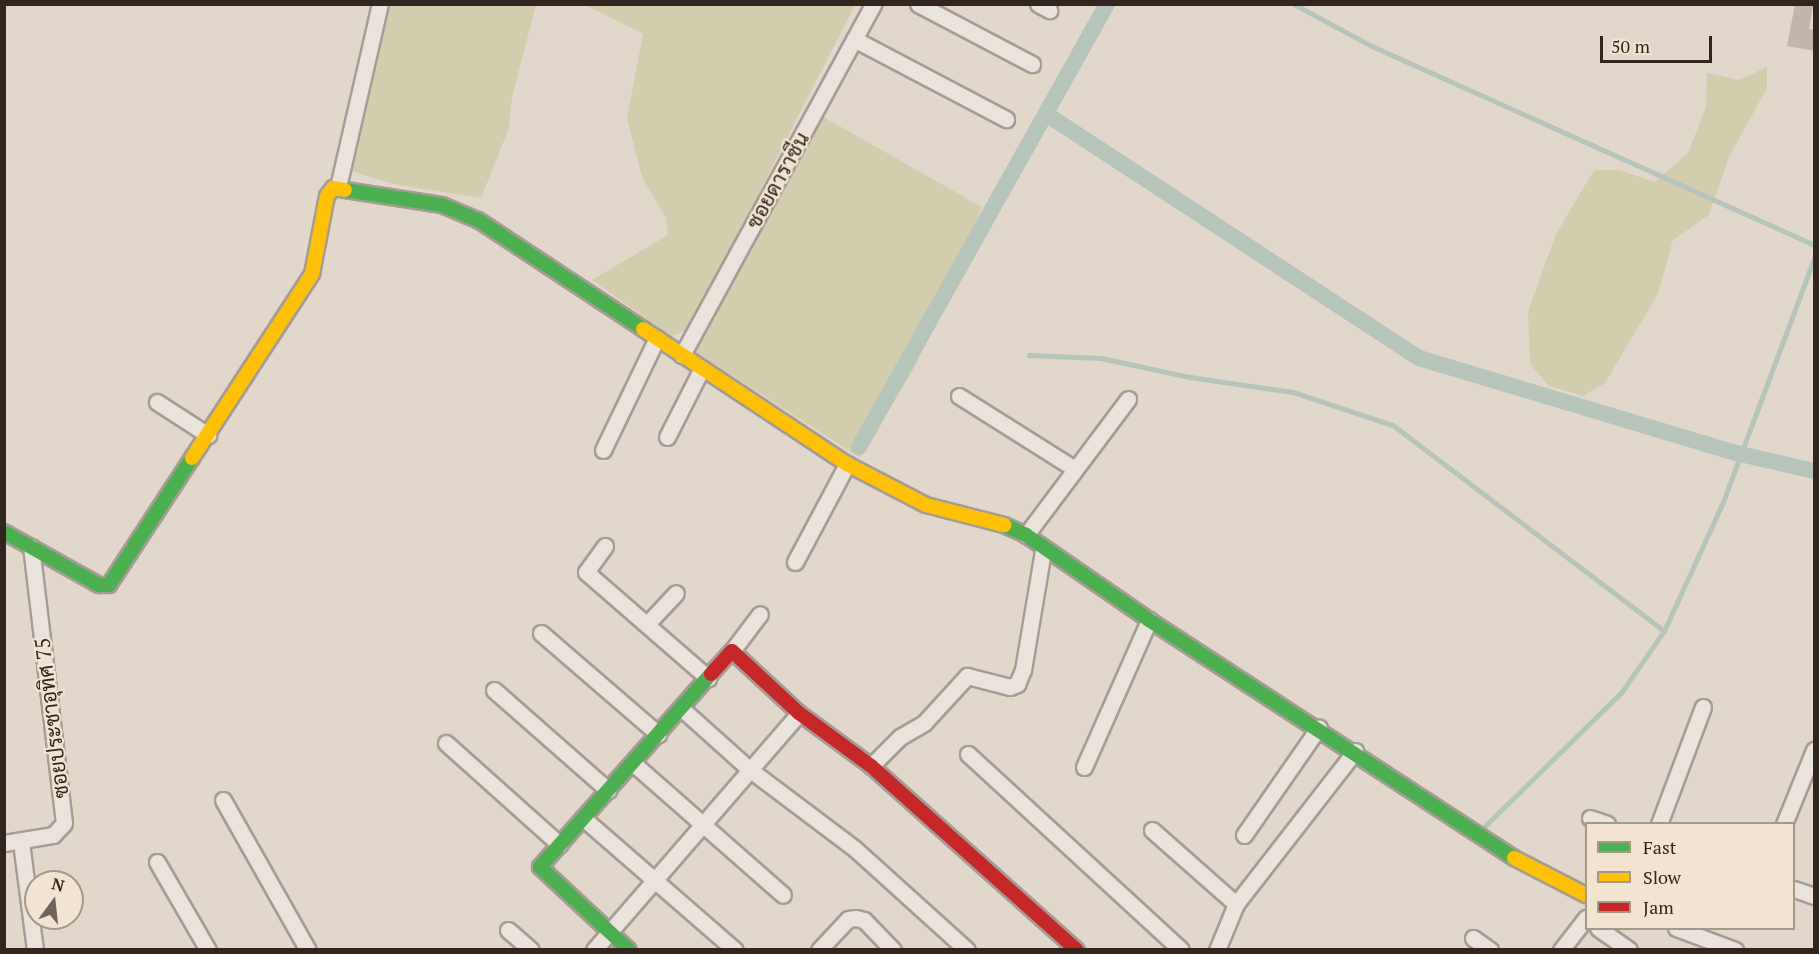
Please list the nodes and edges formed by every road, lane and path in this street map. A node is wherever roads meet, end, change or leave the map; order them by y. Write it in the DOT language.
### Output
graph roads {
  1 [pos="380,4"];
  2 [pos="873,4"];
  3 [pos="918,4"];
  4 [pos="854,39"];
  5 [pos="1032,64"];
  6 [pos="1006,119"];
  7 [pos="338,187"];
  8 [pos="657,338"];
  9 [pos="682,355"];
  10 [pos="702,368"];
  11 [pos="959,396"];
  12 [pos="1128,399"];
  13 [pos="157,402"];
  14 [pos="208,435"];
  15 [pos="667,437"];
  16 [pos="603,450"];
  17 [pos="847,464"];
  18 [pos="1075,469"];
  19 [pos="4,532"];
  20 [pos="1026,535"];
  21 [pos="605,546"];
  22 [pos="31,547"];
  23 [pos="1043,550"];
  24 [pos="795,562"];
  25 [pos="676,593"];
  26 [pos="760,614"];
  27 [pos="1149,620"];
  28 [pos="647,624"];
  29 [pos="541,633"];
  30 [pos="732,651"];
  31 [pos="708,678"];
  32 [pos="494,690"];
  33 [pos="1703,707"];
  34 [pos="681,708"];
  35 [pos="800,713"];
  36 [pos="1319,727"];
  37 [pos="658,734"];
  38 [pos="446,743"];
  39 [pos="1815,750"];
  40 [pos="1355,751"];
  41 [pos="968,754"];
  42 [pos="634,764"];
  43 [pos="871,766"];
  44 [pos="1084,767"];
  45 [pos="749,769"];
  46 [pos="608,790"];
  47 [pos="223,800"];
  48 [pos="583,818"];
  49 [pos="1590,818"];
  50 [pos="1601,822"];
  51 [pos="1660,822"];
  52 [pos="1785,822"];
  53 [pos="702,823"];
  54 [pos="1152,830"];
  55 [pos="1244,835"];
  56 [pos="4,843"];
  57 [pos="21,843"];
  58 [pos="559,844"];
  59 [pos="157,862"];
  60 [pos="653,878"];
  61 [pos="1795,889"];
  62 [pos="1585,894"];
  63 [pos="783,895"];
  64 [pos="1815,896"];
  65 [pos="1236,904"];
  66 [pos="1585,926"];
  67 [pos="508,930"];
  68 [pos="1600,930"];
  69 [pos="1681,930"];
  70 [pos="610,932"];
  71 [pos="1473,938"];
  72 [pos="35,950"];
  73 [pos="208,950"];
  74 [pos="308,950"];
  75 [pos="531,950"];
  76 [pos="594,950"];
  77 [pos="629,950"];
  78 [pos="735,950"];
  79 [pos="819,950"];
  80 [pos="893,950"];
  81 [pos="967,950"];
  82 [pos="1077,950"];
  83 [pos="1181,950"];
  84 [pos="1217,950"];
  85 [pos="1490,950"];
  86 [pos="1561,950"];
  87 [pos="1629,950"];
  88 [pos="1735,950"];
  1 -- 7 [label="street"];
  2 -- 4 [label="street, ซอยดาราซีน"];
  3 -- 5 [label="street"];
  4 -- 6 [label="street"];
  4 -- 9 [label="street, ซอยดาราซีน"];
  7 -- 8 [label="street"];
  7 -- 14 [label="street"];
  8 -- 9 [label="street"];
  8 -- 16 [label="street"];
  9 -- 10 [label="street"];
  10 -- 15 [label="street"];
  10 -- 17 [label="street"];
  11 -- 18 [label="street"];
  12 -- 18 [label="street"];
  13 -- 14 [label="street"];
  14 -- 22 [label="street"];
  17 -- 20 [label="street"];
  17 -- 24 [label="street"];
  18 -- 20 [label="street"];
  19 -- 22 [label="street"];
  20 -- 23 [label="street"];
  21 -- 28 [label="street"];
  22 -- 57 [label="street, ซอยประชาอุทิศ 75"];
  23 -- 27 [label="street"];
  23 -- 43 [label="street"];
  25 -- 28 [label="street"];
  26 -- 30 [label="street"];
  27 -- 36 [label="street"];
  27 -- 44 [label="street"];
  28 -- 31 [label="street"];
  29 -- 37 [label="street"];
  30 -- 31 [label="street"];
  30 -- 35 [label="street"];
  31 -- 34 [label="street"];
  32 -- 46 [label="street"];
  33 -- 51 [label="street"];
  34 -- 37 [label="street"];
  34 -- 45 [label="street"];
  35 -- 43 [label="street"];
  35 -- 45 [label="street"];
  36 -- 40 [label="street"];
  36 -- 55 [label="street"];
  37 -- 42 [label="street"];
  38 -- 58 [label="street"];
  39 -- 52 [label="street"];
  40 -- 62 [label="street"];
  40 -- 65 [label="street"];
  41 -- 83 [label="street"];
  42 -- 46 [label="street"];
  42 -- 53 [label="street"];
  43 -- 82 [label="street"];
  45 -- 53 [label="street"];
  45 -- 81 [label="street"];
  46 -- 48 [label="street"];
  47 -- 74 [label="street"];
  48 -- 58 [label="street"];
  48 -- 60 [label="street"];
  49 -- 50 [label="street"];
  53 -- 60 [label="street"];
  53 -- 63 [label="street"];
  54 -- 65 [label="street"];
  56 -- 57 [label="street, ซอยประชาอุทิศ 75"];
  57 -- 72 [label="street"];
  58 -- 70 [label="street"];
  59 -- 73 [label="street"];
  60 -- 70 [label="street"];
  60 -- 78 [label="street"];
  61 -- 64 [label="street"];
  65 -- 84 [label="street"];
  66 -- 86 [label="street"];
  67 -- 75 [label="street"];
  68 -- 87 [label="street"];
  69 -- 88 [label="street"];
  70 -- 76 [label="street"];
  70 -- 77 [label="street"];
  71 -- 85 [label="street"];
  79 -- 80 [label="street"];
}
